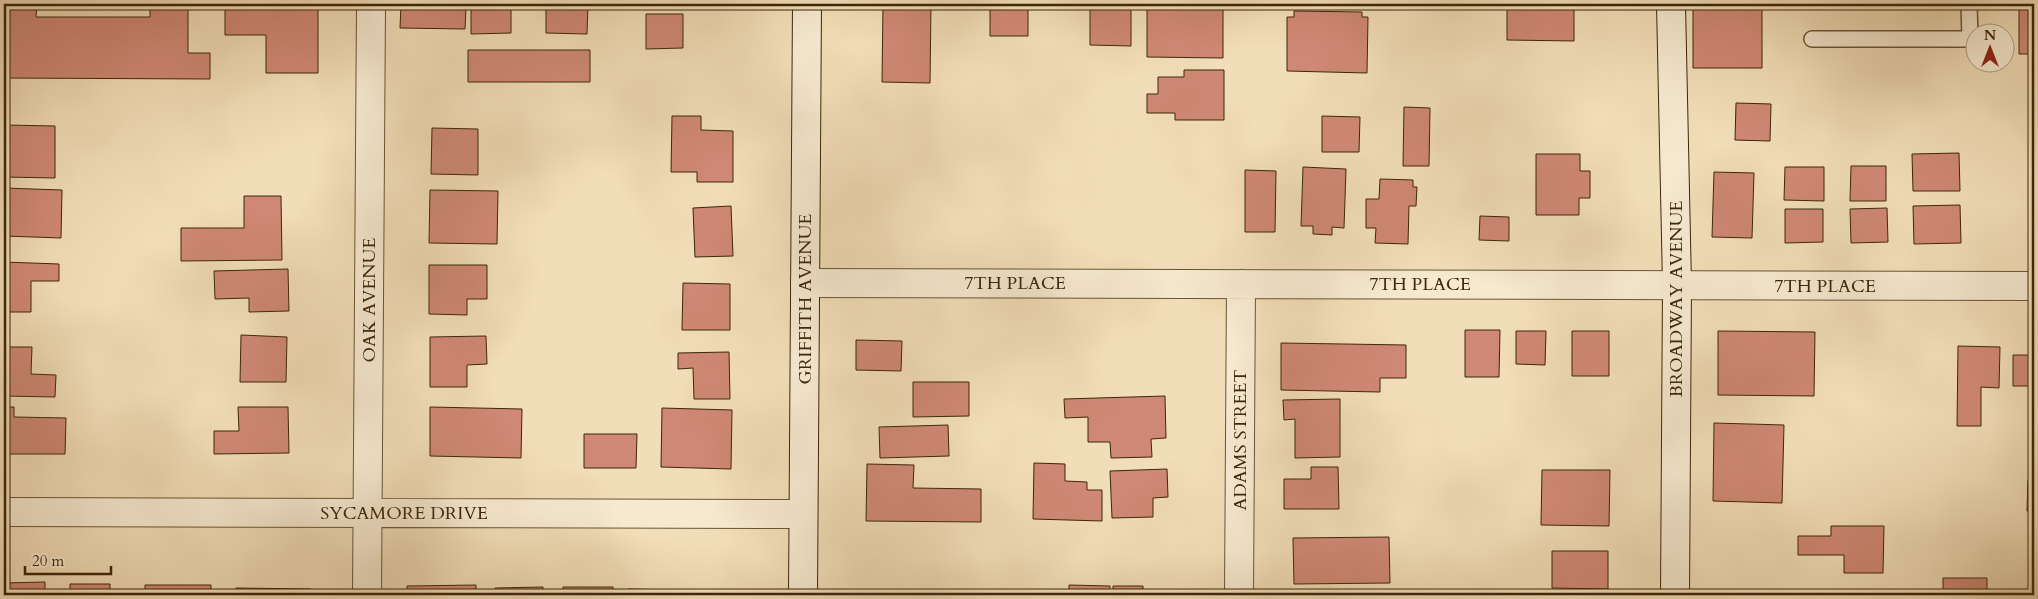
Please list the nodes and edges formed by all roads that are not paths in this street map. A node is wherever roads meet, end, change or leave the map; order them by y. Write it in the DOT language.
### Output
graph roads {
  1 [pos="371,4"];
  2 [pos="807,4"];
  3 [pos="1671,4"];
  4 [pos="1970,4"];
  5 [pos="1812,39"];
  6 [pos="805,283"];
  7 [pos="1241,284"];
  8 [pos="1677,285"];
  9 [pos="2034,286"];
  10 [pos="4,512"];
  11 [pos="367,513"];
  12 [pos="803,514"];
  13 [pos="367,595"];
  14 [pos="803,595"];
  15 [pos="1239,595"];
  16 [pos="1675,595"];
  1 -- 11 [label="street, OAK AVENUE"];
  2 -- 6 [label="street, GRIFFITH AVENUE"];
  3 -- 8 [label="street, BROADWAY AVENUE"];
  4 -- 5 [label="lane"];
  6 -- 7 [label="street, 7TH PLACE"];
  6 -- 12 [label="street, GRIFFITH AVENUE"];
  7 -- 8 [label="street, 7TH PLACE"];
  7 -- 15 [label="street, ADAMS STREET"];
  8 -- 9 [label="street, 7TH PLACE"];
  8 -- 16 [label="street, BROADWAY AVENUE"];
  10 -- 11 [label="street, SYCAMORE DRIVE"];
  11 -- 12 [label="street, SYCAMORE DRIVE"];
  11 -- 13 [label="street, OAK AVENUE"];
  12 -- 14 [label="street, GRIFFITH AVENUE"];
}
